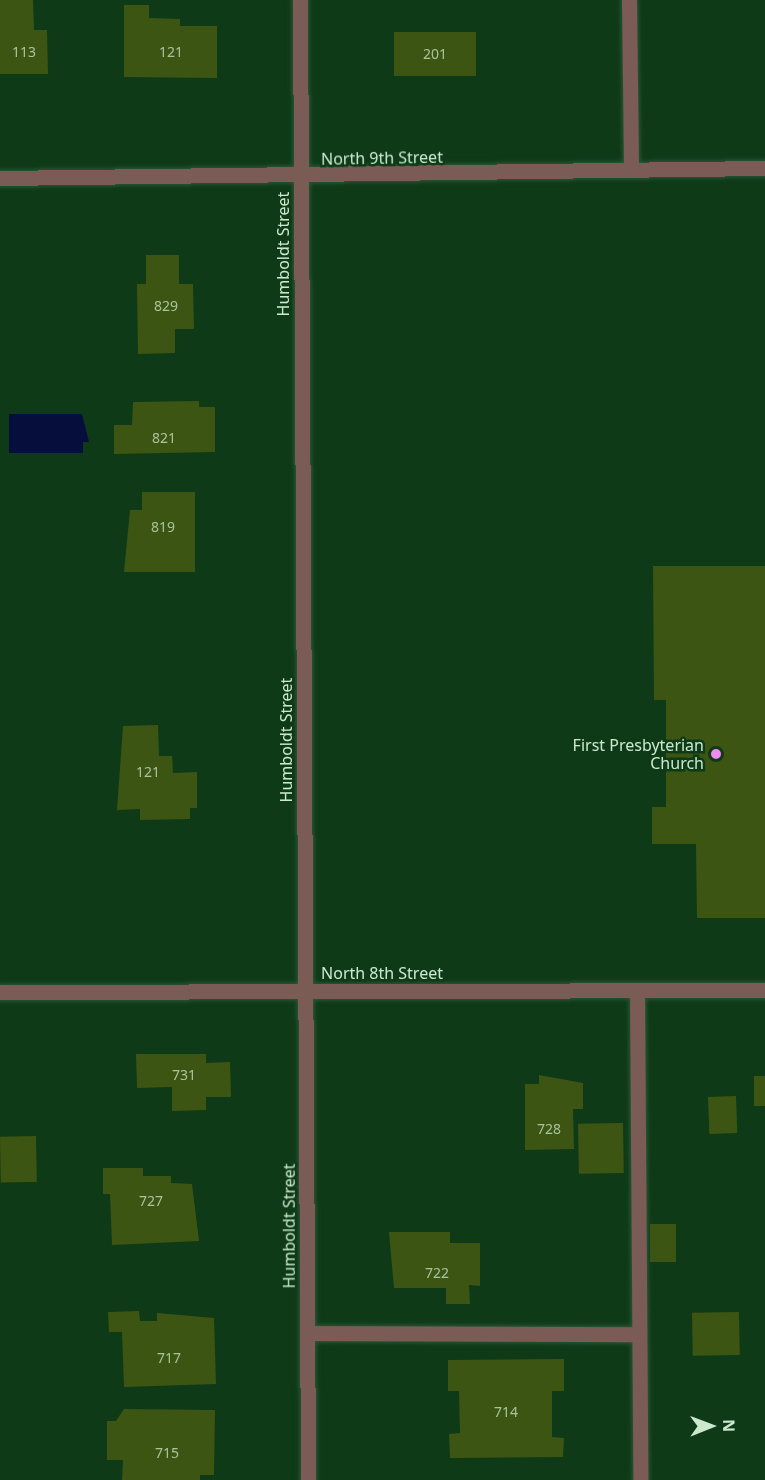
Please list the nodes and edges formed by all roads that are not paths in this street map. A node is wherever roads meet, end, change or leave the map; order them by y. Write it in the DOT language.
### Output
graph roads {
  1 [pos="300,0"];
  2 [pos="629,0"];
  3 [pos="765,168"];
  4 [pos="631,170"];
  5 [pos="0,178"];
  6 [pos="301,178"];
  7 [pos="637,990"];
  8 [pos="765,990"];
  9 [pos="305,991"];
  10 [pos="0,992"];
  11 [pos="307,1332"];
  12 [pos="639,1334"];
  13 [pos="308,1480"];
  14 [pos="640,1480"];
  1 -- 6 [label="street, Humboldt Street"];
  2 -- 4 [label="street"];
  3 -- 4 [label="street, North 9th Street"];
  4 -- 6 [label="street, North 9th Street"];
  5 -- 6 [label="street, North 9th Street"];
  6 -- 9 [label="street, Humboldt Street"];
  7 -- 8 [label="street, North 8th Street"];
  7 -- 9 [label="street, North 8th Street"];
  7 -- 12 [label="street"];
  9 -- 10 [label="street, North 8th Street"];
  9 -- 11 [label="street, Humboldt Street"];
  11 -- 12 [label="street"];
  11 -- 13 [label="street, Humboldt Street"];
  12 -- 14 [label="street"];
}
